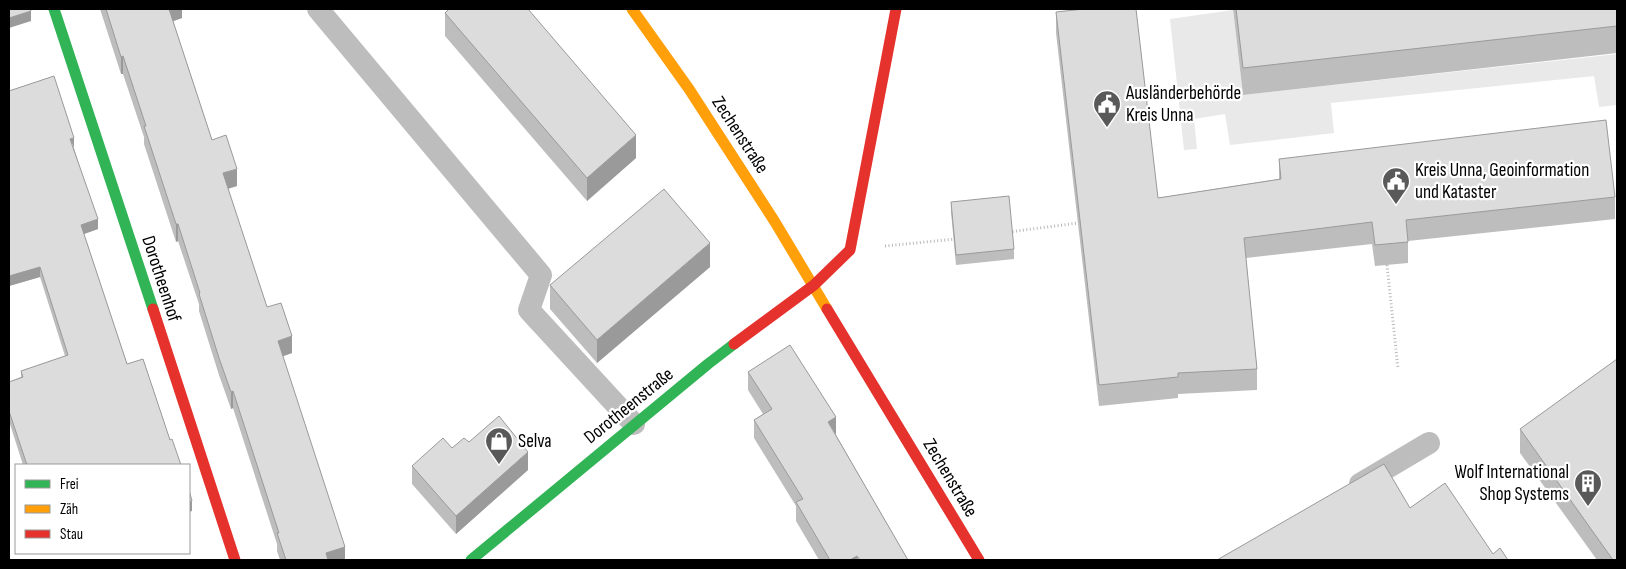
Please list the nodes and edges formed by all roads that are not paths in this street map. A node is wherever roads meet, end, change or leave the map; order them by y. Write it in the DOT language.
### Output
graph roads {
  1 [pos="54,9"];
  2 [pos="318,9"];
  3 [pos="632,9"];
  4 [pos="896,9"];
  5 [pos="814,285"];
  6 [pos="634,424"];
  7 [pos="1429,443"];
  8 [pos="1346,492"];
  9 [pos="235,560"];
  10 [pos="471,560"];
  11 [pos="979,560"];
  1 -- 9 [label="street, Dorotheenhof"];
  2 -- 6 [label="lane"];
  3 -- 5 [label="street, Zechenstraße"];
  4 -- 5 [label="street"];
  5 -- 6 [label="street, Dorotheenstraße"];
  5 -- 11 [label="street, Zechenstraße"];
  6 -- 10 [label="street, Dorotheenstraße"];
  7 -- 8 [label="lane"];
}
